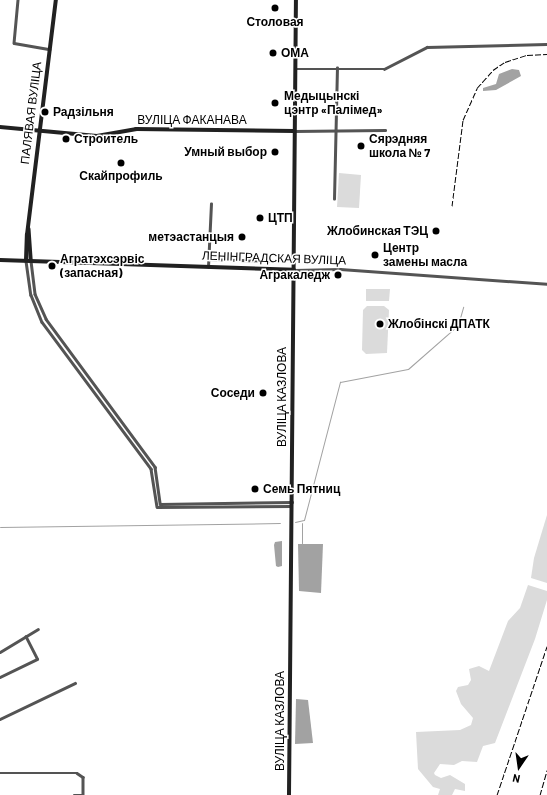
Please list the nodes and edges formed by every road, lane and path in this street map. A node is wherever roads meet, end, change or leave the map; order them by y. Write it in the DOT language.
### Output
graph roads {
  1 [pos="18,0"];
  2 [pos="56,0"];
  3 [pos="296,0"];
  4 [pos="547,44"];
  5 [pos="49,48"];
  6 [pos="337,68"];
  7 [pos="295,69"];
  8 [pos="0,127"];
  9 [pos="336,130"];
  10 [pos="385,130"];
  11 [pos="39,131"];
  12 [pos="294,131"];
  13 [pos="334,199"];
  14 [pos="211,204"];
  15 [pos="28,228"];
  16 [pos="208,259"];
  17 [pos="0,260"];
  18 [pos="26,260"];
  19 [pos="31,260"];
  20 [pos="274,261"];
  21 [pos="208,266"];
  22 [pos="294,270"];
  23 [pos="547,284"];
  24 [pos="292,504"];
  25 [pos="38,629"];
  26 [pos="26,637"];
  27 [pos="0,652"];
  28 [pos="0,677"];
  29 [pos="76,683"];
  30 [pos="0,719"];
  31 [pos="0,773"];
  32 [pos="74,795"];
  33 [pos="83,795"];
  34 [pos="289,795"];
  1 -- 5 [label="street"];
  2 -- 5 [label="main road, ПАЛЯВАЯ ВУЛІЦА"];
  3 -- 7 [label="main road, ВУЛІЦА КАЗЛОВА"];
  4 -- 6 [label="street"];
  5 -- 11 [label="main road, ПАЛЯВАЯ ВУЛІЦА"];
  6 -- 7 [label="street"];
  6 -- 9 [label="street"];
  7 -- 12 [label="main road, ВУЛІЦА КАЗЛОВА"];
  8 -- 11 [label="main road, ВУЛІЦА ФАКАНАВА"];
  9 -- 10 [label="street, ВУЛІЦА ФАКАНАВА"];
  9 -- 12 [label="street, ВУЛІЦА ФАКАНАВА"];
  9 -- 13 [label="street"];
  11 -- 12 [label="main road, ВУЛІЦА ФАКАНАВА"];
  11 -- 15 [label="main road, ПАЛЯВАЯ ВУЛІЦА"];
  12 -- 22 [label="main road, ВУЛІЦА КАЗЛОВА"];
  14 -- 16 [label="street"];
  15 -- 18 [label="main road, ПАЛЯВАЯ ВУЛІЦА"];
  15 -- 19 [label="main road, ПАЛЯВАЯ ВУЛІЦА"];
  16 -- 20 [label="street"];
  16 -- 21 [label="street"];
  17 -- 18 [label="main road, ЛЕНІНГРАДСКАЯ ВУЛІЦА"];
  18 -- 19 [label="main road, ЛЕНІНГРАДСКАЯ ВУЛІЦА"];
  18 -- 24 [label="street"];
  19 -- 21 [label="main road, ЛЕНІНГРАДСКАЯ ВУЛІЦА"];
  19 -- 24 [label="street"];
  21 -- 22 [label="main road, ЛЕНІНГРАДСКАЯ ВУЛІЦА"];
  22 -- 23 [label="street, ЛЕНІНГРАДСКАЯ ВУЛІЦА"];
  22 -- 24 [label="main road, ВУЛІЦА КАЗЛОВА"];
  24 -- 34 [label="main road, ВУЛІЦА КАЗЛОВА"];
  25 -- 26 [label="street"];
  26 -- 27 [label="street"];
  26 -- 28 [label="street"];
  29 -- 30 [label="street"];
  31 -- 33 [label="street"];
  32 -- 33 [label="street"];
}
